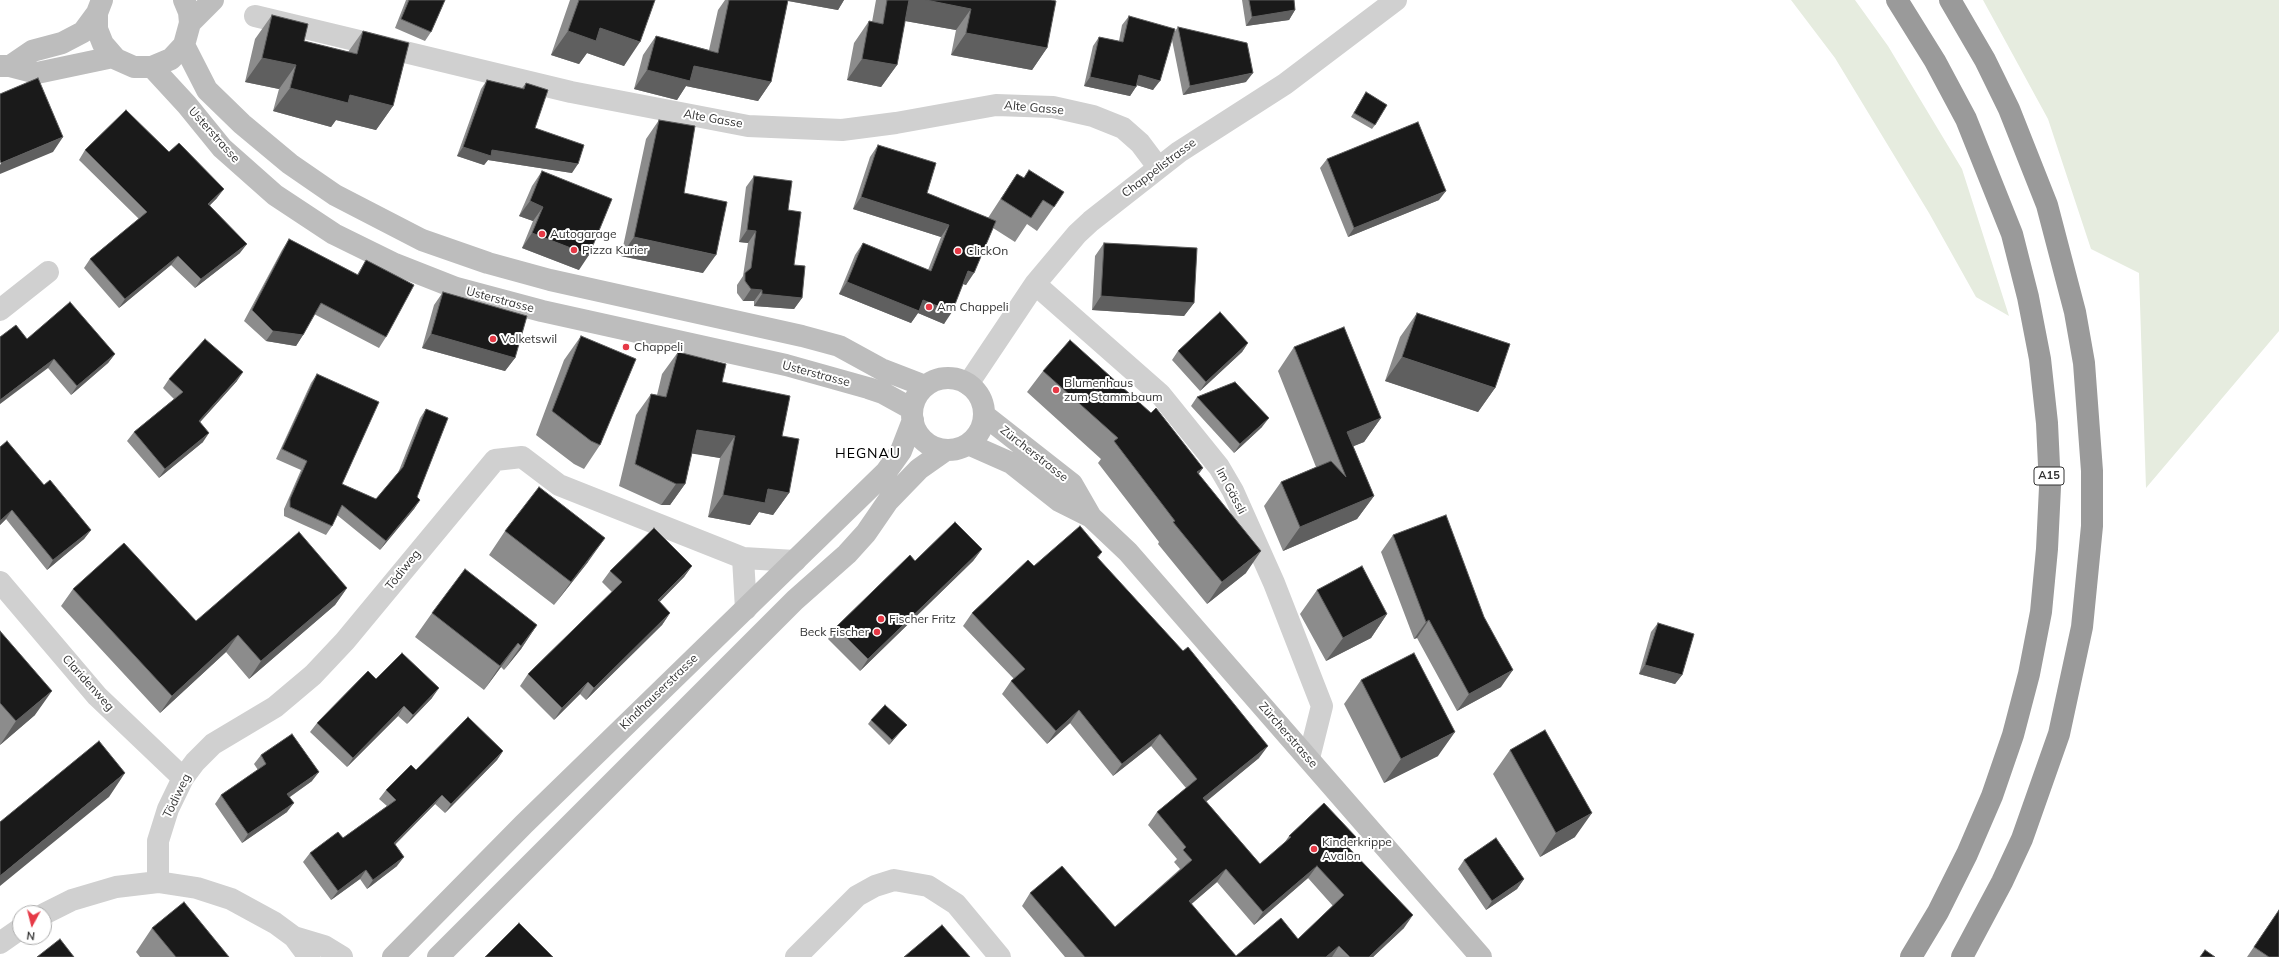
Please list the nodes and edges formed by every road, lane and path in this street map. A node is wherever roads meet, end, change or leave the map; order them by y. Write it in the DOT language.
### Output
graph roads {
  1 [pos="184,0"];
  2 [pos="213,0"];
  3 [pos="1396,0"];
  4 [pos="1897,0"];
  5 [pos="1950,0"];
  6 [pos="100,7"];
  7 [pos="255,16"];
  8 [pos="190,23"];
  9 [pos="184,45"];
  10 [pos="113,57"];
  11 [pos="5,66"];
  12 [pos="152,67"];
  13 [pos="1158,167"];
  14 [pos="48,272"];
  15 [pos="1035,284"];
  16 [pos="0,310"];
  17 [pos="968,384"];
  18 [pos="925,386"];
  19 [pos="912,415"];
  20 [pos="984,415"];
  21 [pos="968,444"];
  22 [pos="946,450"];
  23 [pos="1091,517"];
  24 [pos="743,558"];
  25 [pos="795,562"];
  26 [pos="0,582"];
  27 [pos="746,609"];
  28 [pos="1309,758"];
  29 [pos="183,778"];
  30 [pos="158,882"];
  31 [pos="52,910"];
  32 [pos="12,934"];
  33 [pos="294,937"];
  34 [pos="0,942"];
  35 [pos="309,957"];
  36 [pos="342,957"];
  37 [pos="393,957"];
  38 [pos="438,957"];
  39 [pos="796,957"];
  40 [pos="1000,957"];
  41 [pos="1481,957"];
  42 [pos="1911,957"];
  43 [pos="1962,957"];
  1 -- 8 [label="main road"];
  2 -- 8 [label="main road"];
  3 -- 13 [label="street, Chappelistrasse"];
  4 -- 42 [label="highway, A15"];
  5 -- 43 [label="highway"];
  6 -- 10 [label="main road"];
  6 -- 11 [label="main road"];
  7 -- 13 [label="street, Alte Gasse"];
  8 -- 9 [label="main road"];
  9 -- 12 [label="main road"];
  9 -- 18 [label="main road, Usterstrasse"];
  10 -- 11 [label="main road"];
  10 -- 12 [label="main road"];
  12 -- 19 [label="main road, Usterstrasse"];
  13 -- 15 [label="street, Chappelistrasse"];
  14 -- 16 [label="street"];
  15 -- 17 [label="street, Chappelistrasse"];
  15 -- 28 [label="street, Im Gässli"];
  17 -- 18 [label="main road"];
  17 -- 20 [label="main road"];
  18 -- 19 [label="main road"];
  19 -- 22 [label="main road"];
  19 -- 25 [label="main road, Kindhauserstrasse"];
  20 -- 21 [label="main road"];
  20 -- 23 [label="main road, Zürcherstrasse"];
  21 -- 22 [label="main road"];
  21 -- 23 [label="main road, Zürcherstrasse"];
  22 -- 38 [label="main road"];
  23 -- 28 [label="main road, Zürcherstrasse"];
  24 -- 25 [label="street, Tödiweg"];
  24 -- 27 [label="street"];
  24 -- 29 [label="street, Tödiweg"];
  25 -- 27 [label="main road, Kindhauserstrasse"];
  26 -- 29 [label="street, Claridenweg"];
  27 -- 37 [label="main road, Kindhauserstrasse"];
  28 -- 41 [label="main road, Zürcherstrasse"];
  29 -- 30 [label="street, Tödiweg"];
  30 -- 31 [label="street"];
  30 -- 33 [label="street"];
  32 -- 34 [label="street"];
  33 -- 35 [label="street"];
  33 -- 36 [label="street"];
  39 -- 40 [label="street"];
}
